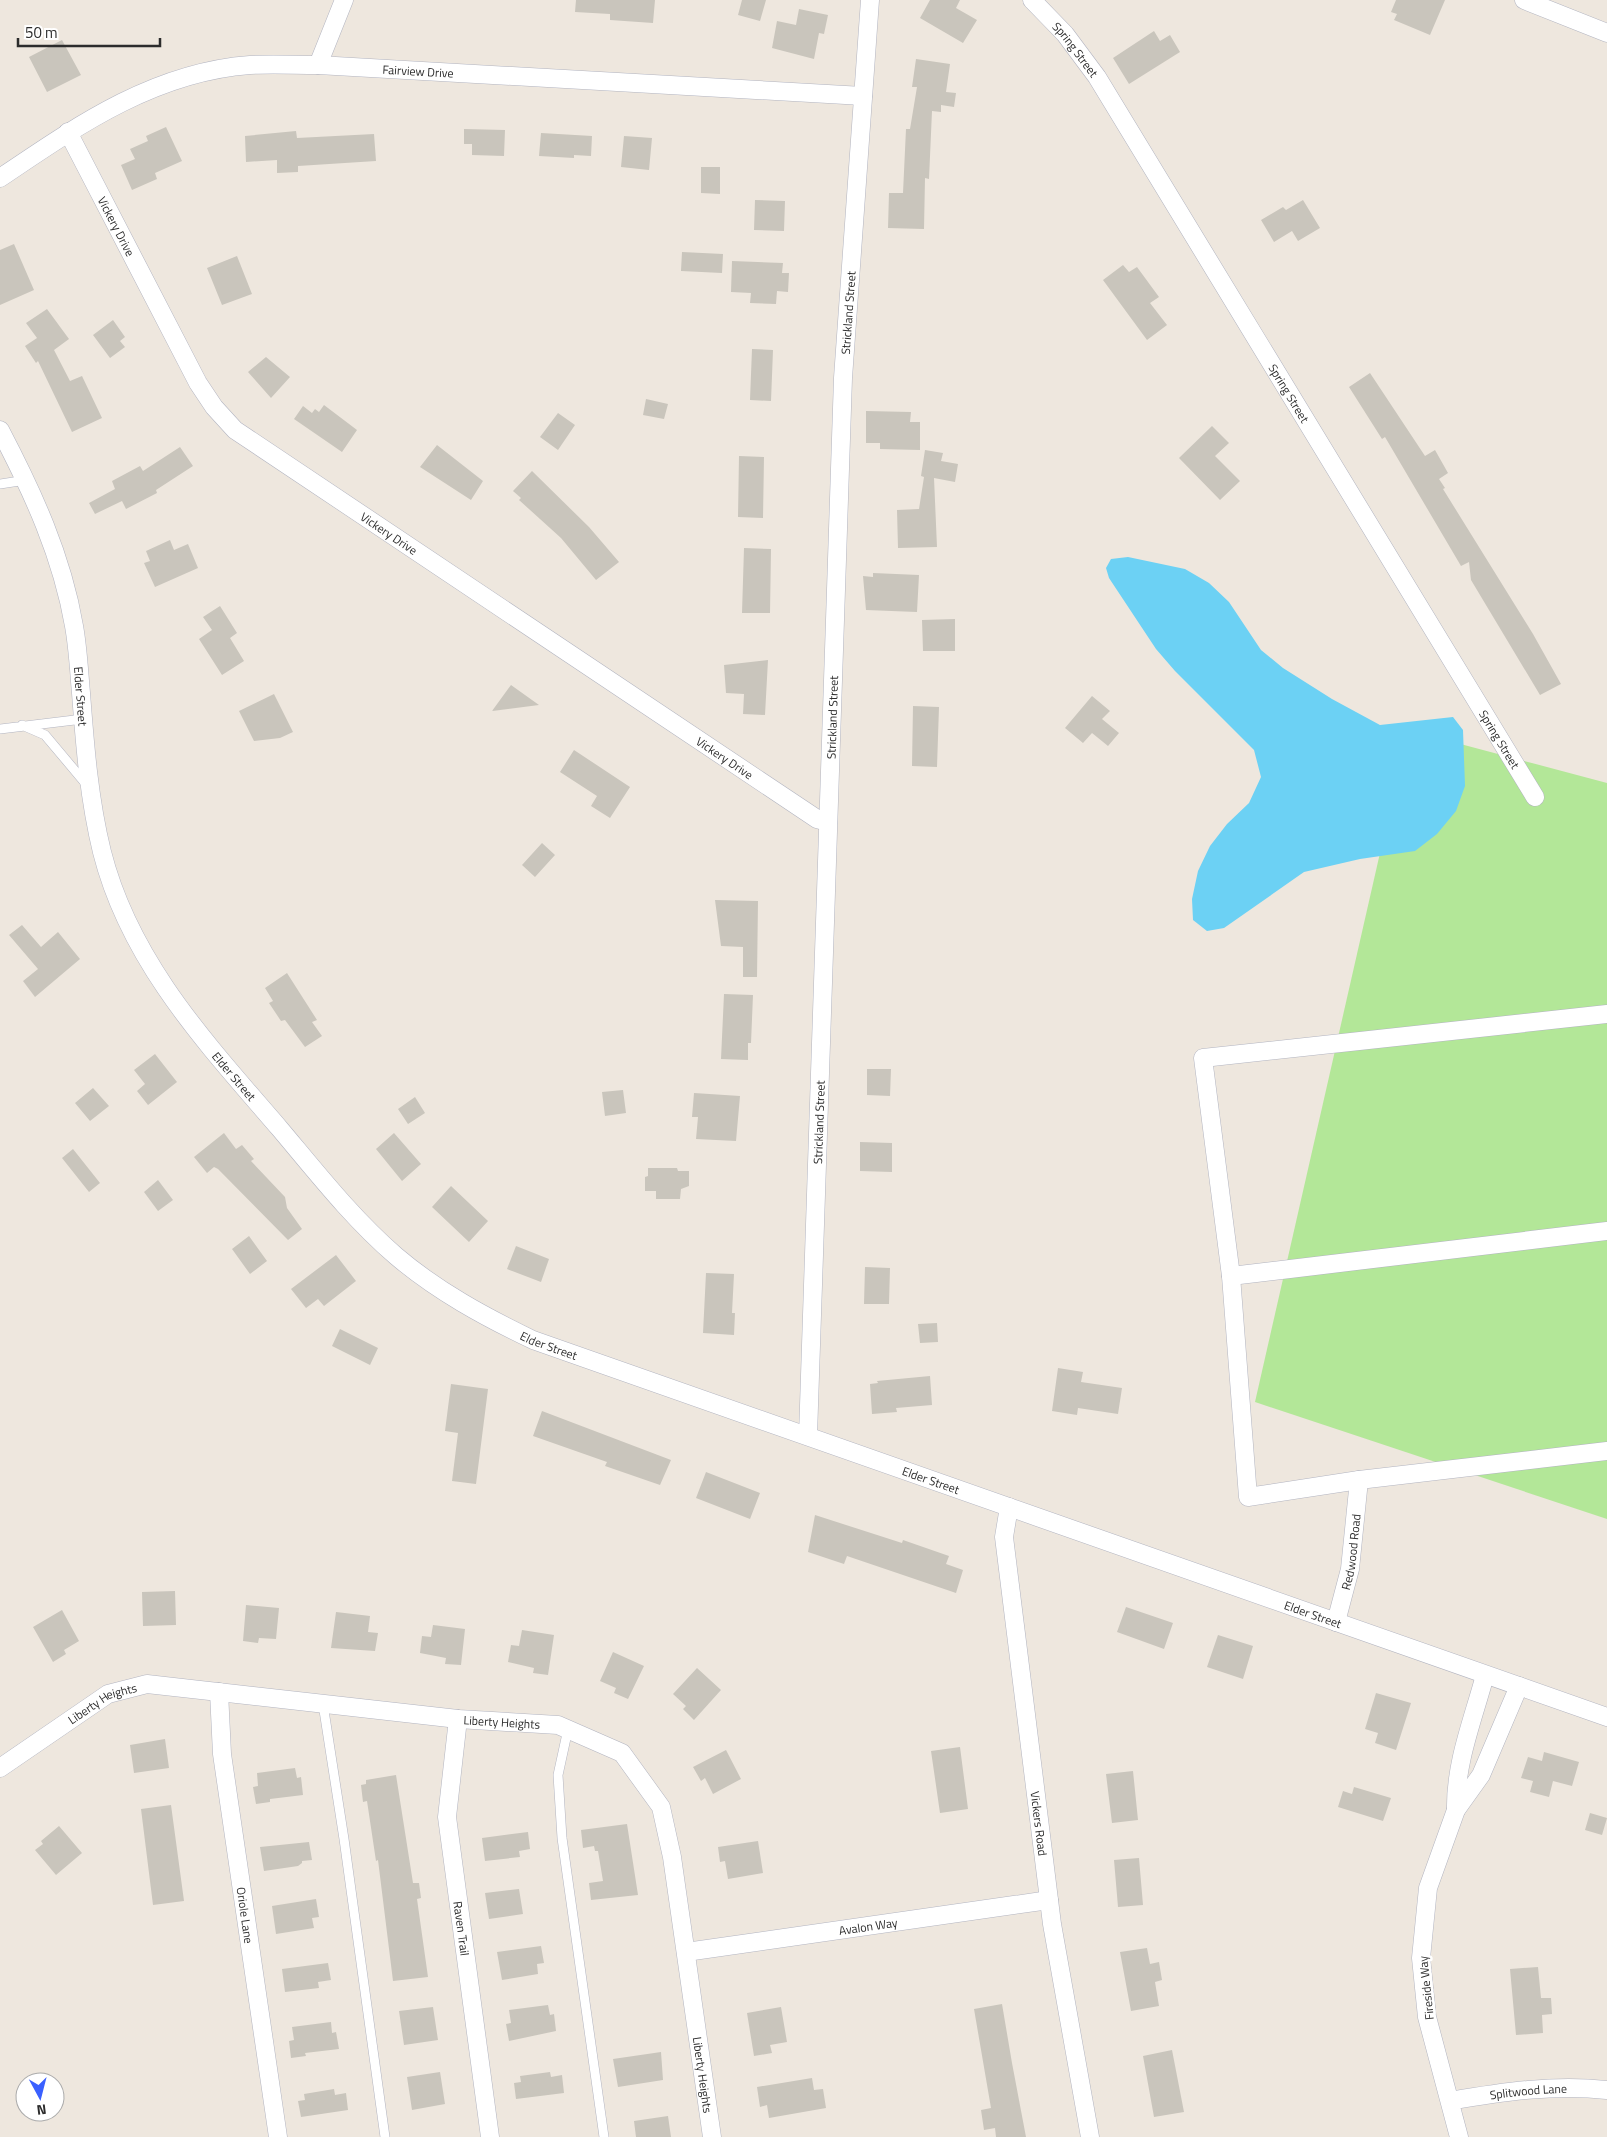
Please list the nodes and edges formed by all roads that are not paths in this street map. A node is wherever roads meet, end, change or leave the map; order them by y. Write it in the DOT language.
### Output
graph roads {
  1 [pos="344,0"];
  2 [pos="870,0"];
  3 [pos="1032,0"];
  4 [pos="1524,0"];
  5 [pos="1607,33"];
  6 [pos="318,65"];
  7 [pos="863,96"];
  8 [pos="68,132"];
  9 [pos="0,178"];
  10 [pos="0,430"];
  11 [pos="26,480"];
  12 [pos="0,484"];
  13 [pos="83,719"];
  14 [pos="22,725"];
  15 [pos="0,729"];
  16 [pos="90,788"];
  17 [pos="1535,797"];
  18 [pos="828,822"];
  19 [pos="1607,1014"];
  20 [pos="1607,1231"];
  21 [pos="1231,1276"];
  22 [pos="808,1436"];
  23 [pos="1607,1451"];
  24 [pos="1359,1480"];
  25 [pos="1009,1507"];
  26 [pos="1336,1622"];
  27 [pos="1485,1675"];
  28 [pos="1519,1686"];
  29 [pos="219,1692"];
  30 [pos="323,1704"];
  31 [pos="1607,1717"];
  32 [pos="458,1719"];
  33 [pos="568,1729"];
  34 [pos="0,1768"];
  35 [pos="1456,1810"];
  36 [pos="1049,1900"];
  37 [pos="686,1952"];
  38 [pos="1607,2090"];
  39 [pos="1450,2101"];
  40 [pos="278,2137"];
  41 [pos="385,2137"];
  42 [pos="490,2137"];
  43 [pos="604,2137"];
  44 [pos="712,2137"];
  45 [pos="1090,2137"];
  46 [pos="1459,2137"];
  1 -- 6 [label="street"];
  2 -- 7 [label="street, Strickland Street"];
  3 -- 17 [label="street, Spring Street"];
  4 -- 5 [label="street"];
  6 -- 7 [label="street, Fairview Drive"];
  6 -- 8 [label="street, Fairview Drive"];
  7 -- 18 [label="street, Strickland Street"];
  8 -- 9 [label="street, Fairview Drive"];
  8 -- 18 [label="street, Vickery Drive"];
  10 -- 11 [label="street, Elder Street"];
  11 -- 12 [label="lane"];
  11 -- 13 [label="street, Elder Street"];
  13 -- 14 [label="lane"];
  13 -- 16 [label="street, Elder Street"];
  14 -- 15 [label="lane"];
  14 -- 16 [label="lane"];
  16 -- 22 [label="street, Elder Street"];
  18 -- 22 [label="street, Strickland Street"];
  19 -- 21 [label="street"];
  20 -- 21 [label="street"];
  21 -- 24 [label="street"];
  22 -- 25 [label="street, Elder Street"];
  23 -- 24 [label="street"];
  24 -- 26 [label="street, Redwood Road"];
  25 -- 26 [label="street, Elder Street"];
  25 -- 36 [label="street, Vickers Road"];
  26 -- 27 [label="street, Elder Street"];
  27 -- 28 [label="street, Elder Street"];
  27 -- 35 [label="street, Fireside Way"];
  28 -- 31 [label="street, Elder Street"];
  28 -- 35 [label="street, Fireside Way"];
  29 -- 30 [label="street, Liberty Heights"];
  29 -- 34 [label="street, Liberty Heights"];
  29 -- 40 [label="street, Oriole Lane"];
  30 -- 32 [label="street, Liberty Heights"];
  30 -- 41 [label="lane"];
  32 -- 33 [label="street, Liberty Heights"];
  32 -- 42 [label="street, Raven Trail"];
  33 -- 37 [label="street, Liberty Heights"];
  33 -- 43 [label="lane"];
  35 -- 39 [label="street, Fireside Way"];
  36 -- 37 [label="street, Avalon Way"];
  36 -- 45 [label="street, Vickers Road"];
  37 -- 44 [label="street, Liberty Heights"];
  38 -- 39 [label="street, Splitwood Lane"];
  39 -- 46 [label="street, Fireside Way"];
}
